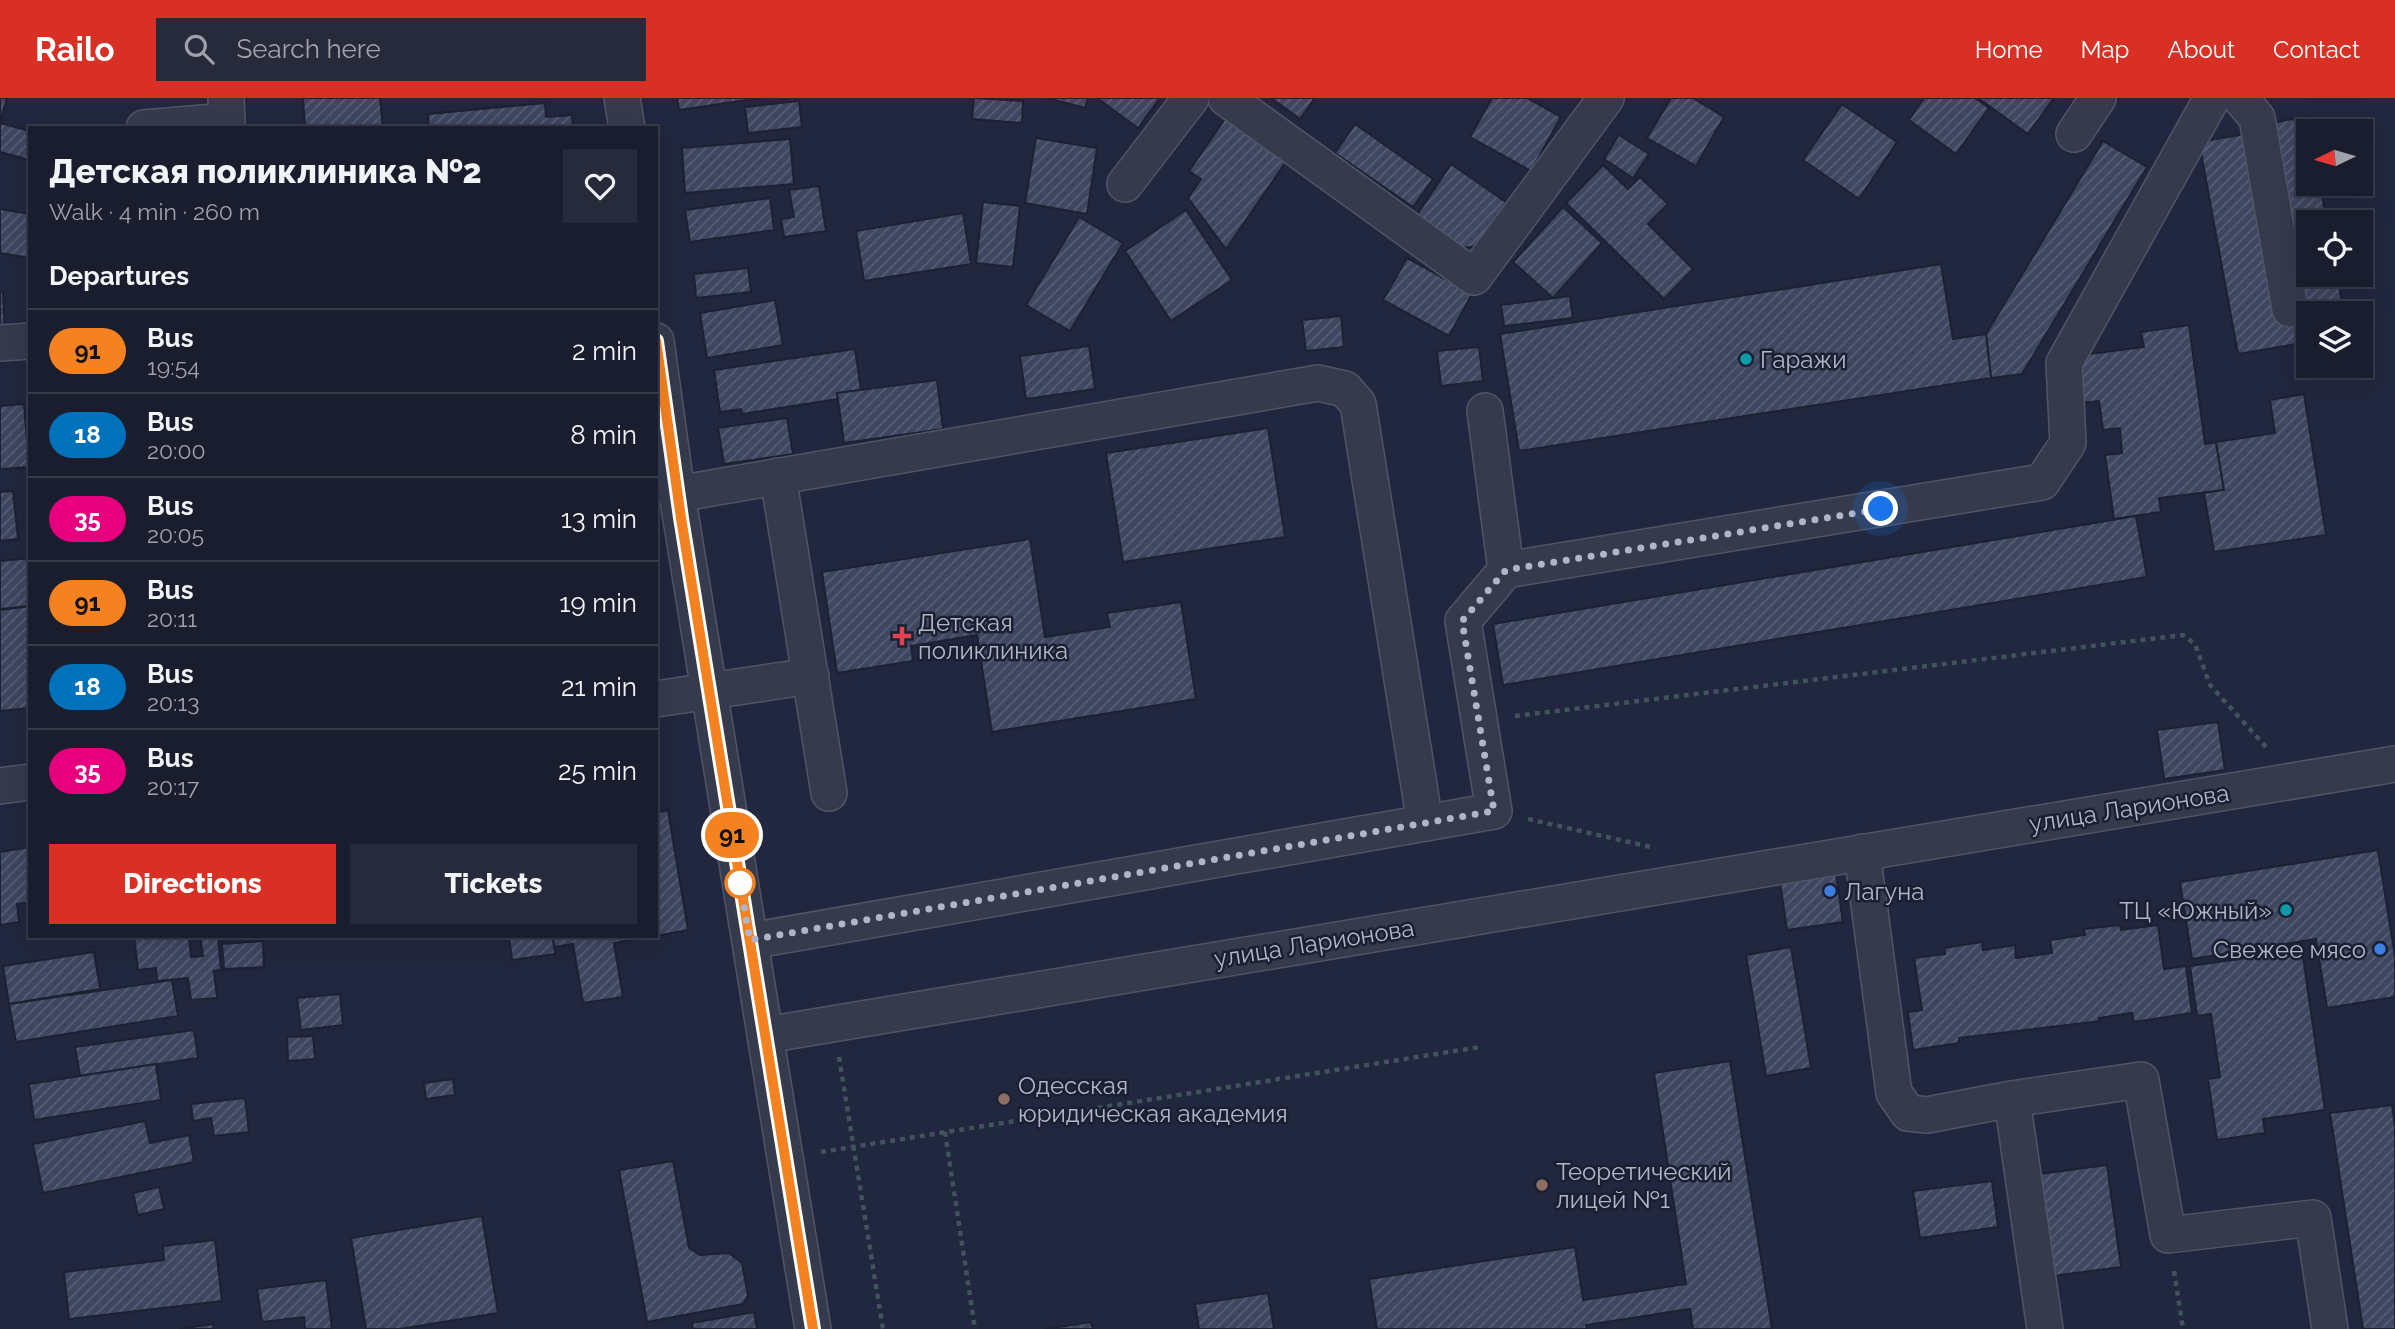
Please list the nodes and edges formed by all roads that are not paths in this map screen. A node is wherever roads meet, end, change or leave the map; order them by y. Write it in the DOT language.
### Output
graph roads {
  1 [pos="226,98"];
  2 [pos="622,98"];
  3 [pos="1191,98"];
  4 [pos="1226,98"];
  5 [pos="1606,98"];
  6 [pos="2098,98"];
  7 [pos="2212,98"];
  8 [pos="2240,98"];
  9 [pos="168,126"];
  10 [pos="627,126"];
  11 [pos="2074,134"];
  12 [pos="1125,184"];
  13 [pos="2290,309"];
  14 [pos="28,341"];
  15 [pos="0,343"];
  16 [pos="658,356"];
  17 [pos="1485,411"];
  18 [pos="778,476"];
  19 [pos="677,494"];
  20 [pos="1506,570"];
  21 [pos="811,676"];
  22 [pos="709,692"];
  23 [pos="658,699"];
  24 [pos="2395,764"];
  25 [pos="28,782"];
  26 [pos="0,786"];
  27 [pos="829,793"];
  28 [pos="1425,823"];
  29 [pos="1862,852"];
  30 [pos="750,940"];
  31 [pos="766,1035"];
  32 [pos="2012,1100"];
  33 [pos="813,1329"];
  34 [pos="2045,1329"];
  35 [pos="2330,1329"];
  1 -- 9 [label="street"];
  2 -- 10 [label="street"];
  3 -- 12 [label="street"];
  4 -- 5 [label="street"];
  6 -- 11 [label="street"];
  7 -- 20 [label="street"];
  8 -- 13 [label="street"];
  14 -- 15 [label="street"];
  16 -- 19 [label="street"];
  17 -- 20 [label="street"];
  18 -- 19 [label="street"];
  18 -- 21 [label="street"];
  18 -- 28 [label="street"];
  19 -- 22 [label="street"];
  20 -- 28 [label="street"];
  21 -- 22 [label="street"];
  21 -- 27 [label="street"];
  22 -- 23 [label="street"];
  22 -- 30 [label="street"];
  24 -- 29 [label="street, улица Ларионова"];
  25 -- 26 [label="street"];
  28 -- 30 [label="street"];
  29 -- 31 [label="street, улица Ларионова"];
  29 -- 32 [label="street"];
  30 -- 31 [label="street"];
  31 -- 33 [label="street"];
  32 -- 34 [label="street"];
  32 -- 35 [label="street"];
}
